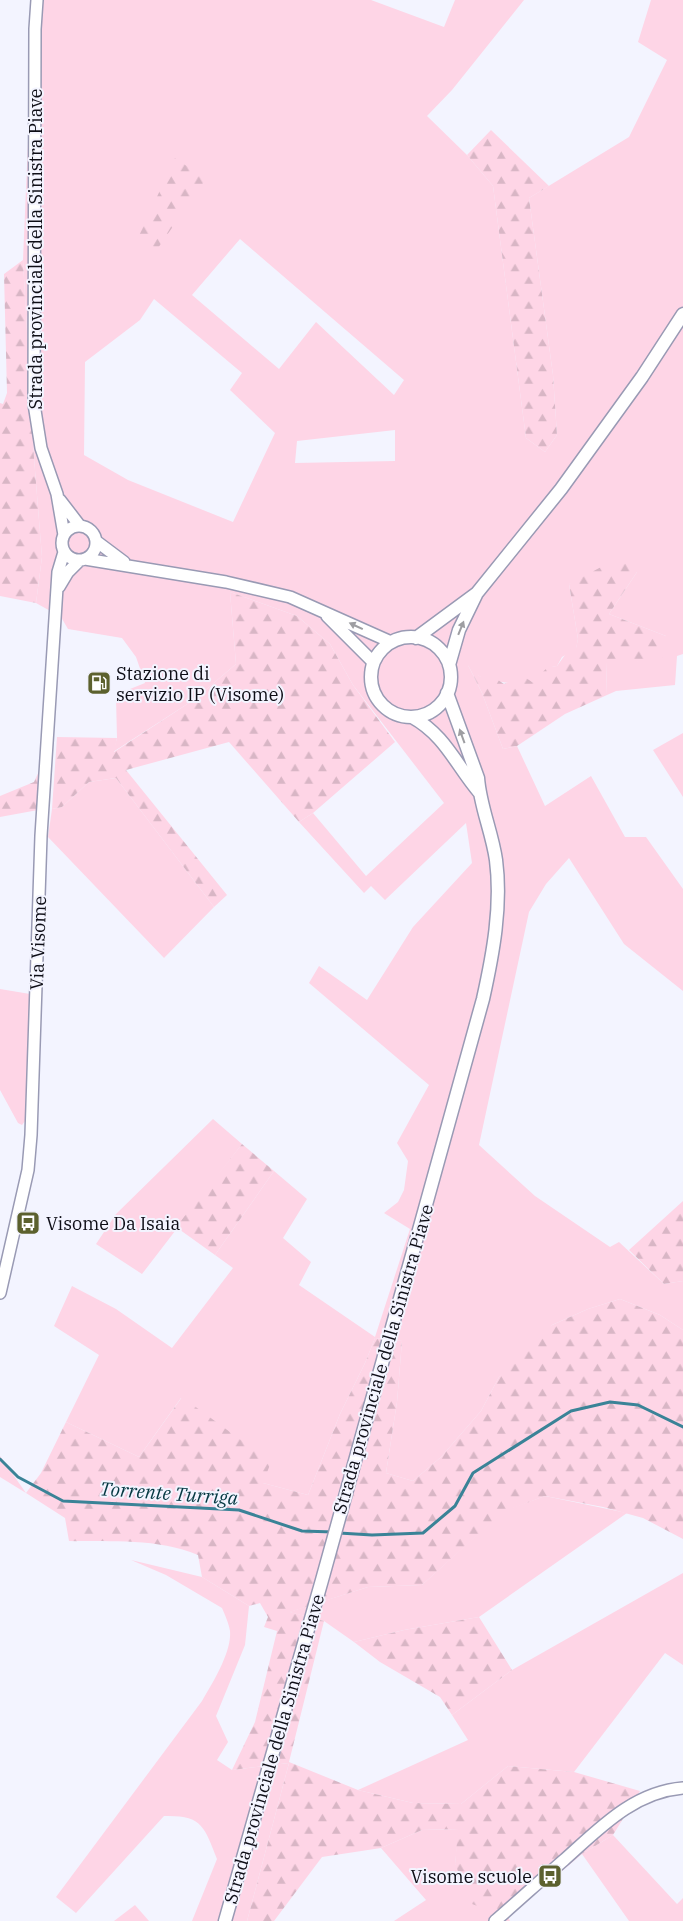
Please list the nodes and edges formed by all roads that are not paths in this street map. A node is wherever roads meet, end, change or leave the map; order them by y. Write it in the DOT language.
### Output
graph roads {
  1 [pos="37,0"];
  2 [pos="683,314"];
  3 [pos="56,494"];
  4 [pos="80,526"];
  5 [pos="64,535"];
  6 [pos="96,541"];
  7 [pos="64,552"];
  8 [pos="83,560"];
  9 [pos="130,566"];
  10 [pos="57,590"];
  11 [pos="477,593"];
  12 [pos="320,609"];
  13 [pos="416,638"];
  14 [pos="391,642"];
  15 [pos="373,662"];
  16 [pos="449,665"];
  17 [pos="447,693"];
  18 [pos="412,718"];
  19 [pos="474,780"];
  20 [pos="0,1293"];
  21 [pos="683,1788"];
  22 [pos="225,1921"];
  23 [pos="495,1921"];
  1 -- 3 [label="street, Strada provinciale della Sinistra Piave"];
  2 -- 11 [label="main road"];
  3 -- 4 [label="street, Strada provinciale della Sinistra Piave"];
  3 -- 5 [label="street, Strada provinciale della Sinistra Piave"];
  4 -- 5 [label="street"];
  4 -- 6 [label="street"];
  5 -- 7 [label="street"];
  6 -- 8 [label="street"];
  6 -- 9 [label="street"];
  7 -- 8 [label="street"];
  7 -- 10 [label="street, Via Visome"];
  8 -- 9 [label="street"];
  8 -- 10 [label="street, Via Visome"];
  9 -- 12 [label="street"];
  10 -- 20 [label="street, Via Visome"];
  11 -- 13 [label="main road"];
  16 -- 11 [label="main road, one-way"];
  14 -- 12 [label="street, one-way"];
  12 -- 15 [label="street"];
  13 -- 14 [label="main road"];
  13 -- 16 [label="main road"];
  14 -- 15 [label="main road"];
  15 -- 18 [label="main road"];
  16 -- 17 [label="main road"];
  17 -- 18 [label="main road"];
  19 -- 17 [label="main road, one-way"];
  18 -- 19 [label="main road"];
  19 -- 22 [label="main road, Strada provinciale della Sinistra Piave"];
  21 -- 23 [label="street"];
}
